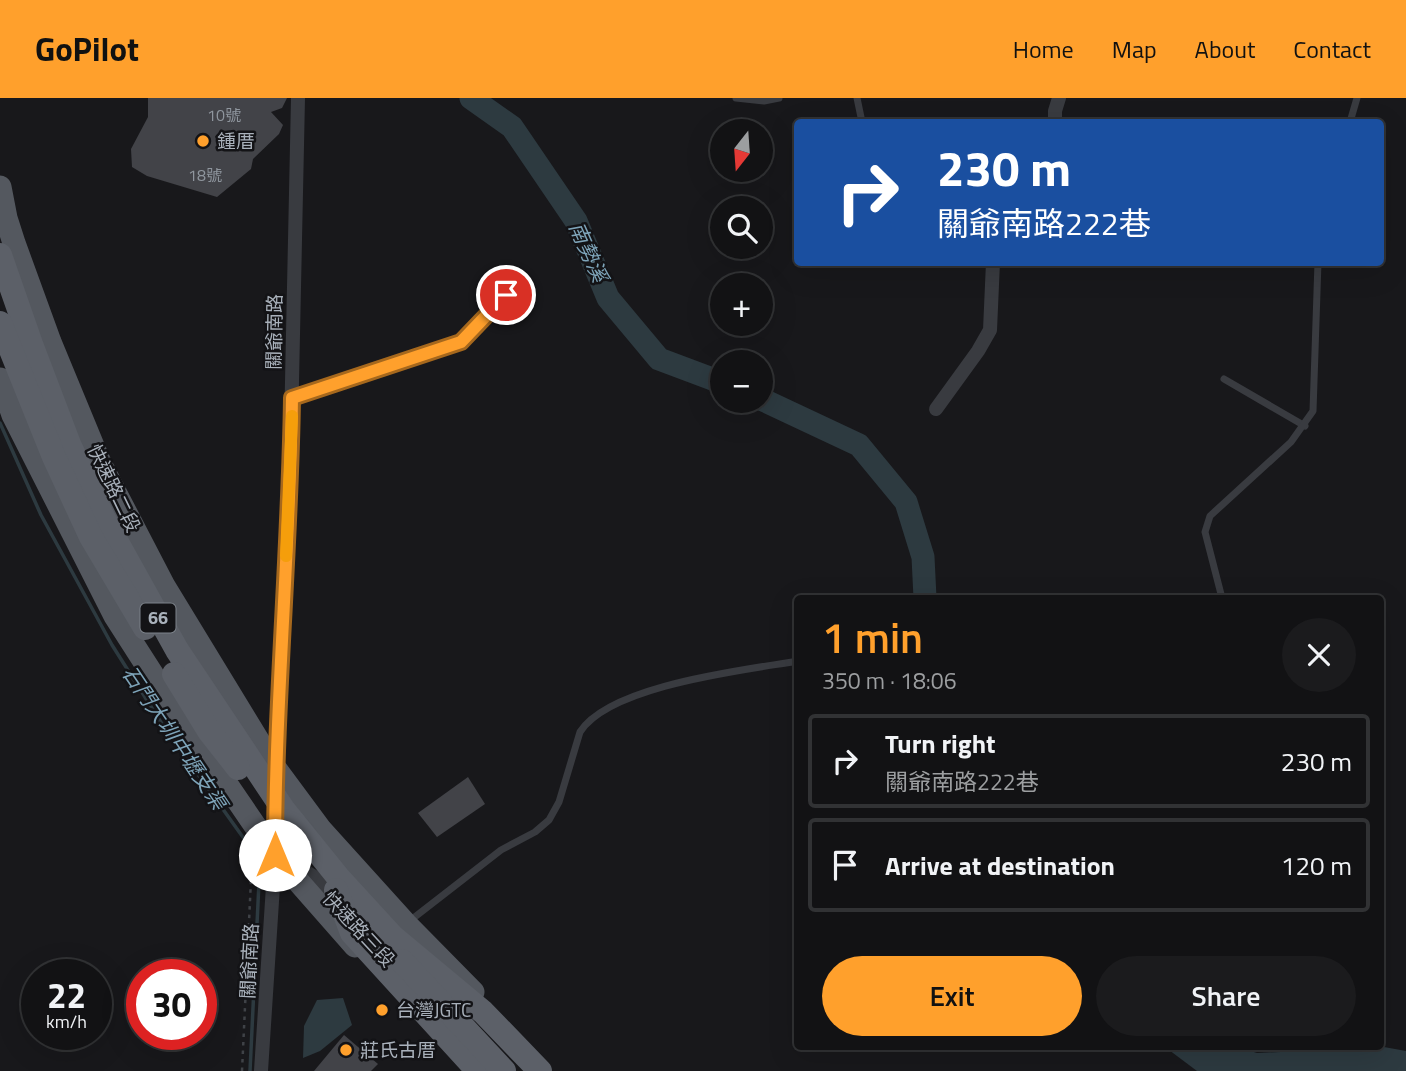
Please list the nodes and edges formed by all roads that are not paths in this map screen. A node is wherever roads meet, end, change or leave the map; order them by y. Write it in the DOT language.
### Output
graph roads {
  1 [pos="298,98"];
  2 [pos="736,98"];
  3 [pos="779,98"];
  4 [pos="857,98"];
  5 [pos="1059,98"];
  6 [pos="1357,98"];
  7 [pos="861,119"];
  8 [pos="1055,119"];
  9 [pos="1351,119"];
  10 [pos="0,187"];
  11 [pos="0,255"];
  12 [pos="993,266"];
  13 [pos="1318,266"];
  14 [pos="506,295"];
  15 [pos="0,323"];
  16 [pos="0,379"];
  17 [pos="1224,379"];
  18 [pos="292,398"];
  19 [pos="936,409"];
  20 [pos="1304,426"];
  21 [pos="1221,595"];
  22 [pos="794,662"];
  23 [pos="275,768"];
  24 [pos="275,855"];
  25 [pos="336,890"];
  26 [pos="386,939"];
  27 [pos="261,1071"];
  28 [pos="466,1071"];
  29 [pos="478,1071"];
  30 [pos="490,1071"];
  31 [pos="504,1071"];
  32 [pos="529,1071"];
  33 [pos="540,1071"];
  34 [pos="553,1071"];
  1 -- 18 [label="street, 關爺南路"];
  2 -- 3 [label="lane"];
  4 -- 7 [label="lane"];
  5 -- 8 [label="street"];
  6 -- 9 [label="lane"];
  10 -- 23 [label="main road, 快速路二段 / 66"];
  11 -- 26 [label="highway, 66, bridge"];
  12 -- 19 [label="street"];
  13 -- 20 [label="lane"];
  14 -- 18 [label="street"];
  15 -- 25 [label="highway, 66, bridge"];
  16 -- 24 [label="main road, 66"];
  17 -- 20 [label="lane"];
  18 -- 23 [label="street, 關爺南路"];
  20 -- 21 [label="lane"];
  22 -- 26 [label="lane"];
  23 -- 24 [label="street, 關爺南路"];
  23 -- 26 [label="main road, 快速路三段 / 66"];
  24 -- 26 [label="main road, 快速路三段 / 66"];
  24 -- 27 [label="street, 關爺南路"];
  25 -- 29 [label="highway, bridge"];
  25 -- 31 [label="highway, 66, bridge"];
  26 -- 28 [label="main road, 快速路三段 / 66"];
  26 -- 30 [label="street, 快速路三段"];
  26 -- 32 [label="street, 快速路三段"];
  26 -- 33 [label="highway, bridge"];
  26 -- 34 [label="main road, 快速路三段 / 66"];
}
